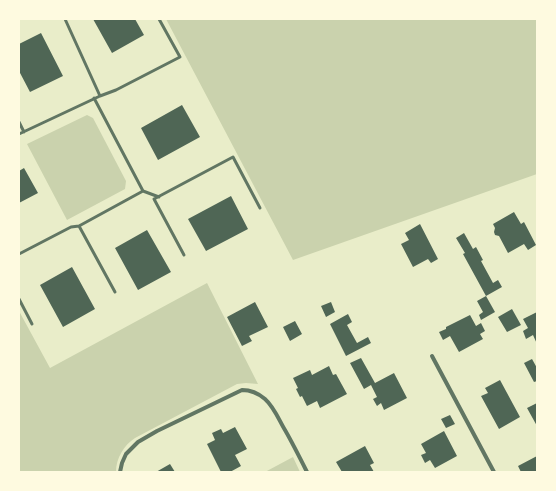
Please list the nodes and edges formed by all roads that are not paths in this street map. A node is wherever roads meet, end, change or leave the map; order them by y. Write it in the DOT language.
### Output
graph roads {
  1 [pos="64,19"];
  2 [pos="159,19"];
  3 [pos="100,96"];
  4 [pos="94,98"];
  5 [pos="19,122"];
  6 [pos="24,132"];
  7 [pos="19,134"];
  8 [pos="143,190"];
  9 [pos="159,196"];
  10 [pos="260,208"];
  11 [pos="79,226"];
  12 [pos="19,254"];
  13 [pos="184,255"];
  14 [pos="115,292"];
  15 [pos="19,299"];
  16 [pos="32,324"];
  17 [pos="432,356"];
  18 [pos="120,472"];
  19 [pos="307,472"];
  20 [pos="494,472"];
  1 -- 3 [label="lane"];
  2 -- 3 [label="lane"];
  3 -- 4 [label="lane"];
  4 -- 6 [label="lane"];
  4 -- 8 [label="lane"];
  5 -- 6 [label="lane"];
  6 -- 7 [label="lane"];
  8 -- 9 [label="lane"];
  8 -- 11 [label="lane"];
  9 -- 10 [label="lane"];
  9 -- 13 [label="lane"];
  11 -- 12 [label="lane"];
  11 -- 14 [label="lane"];
  15 -- 16 [label="lane"];
  17 -- 20 [label="street"];
  18 -- 19 [label="street"];
}
